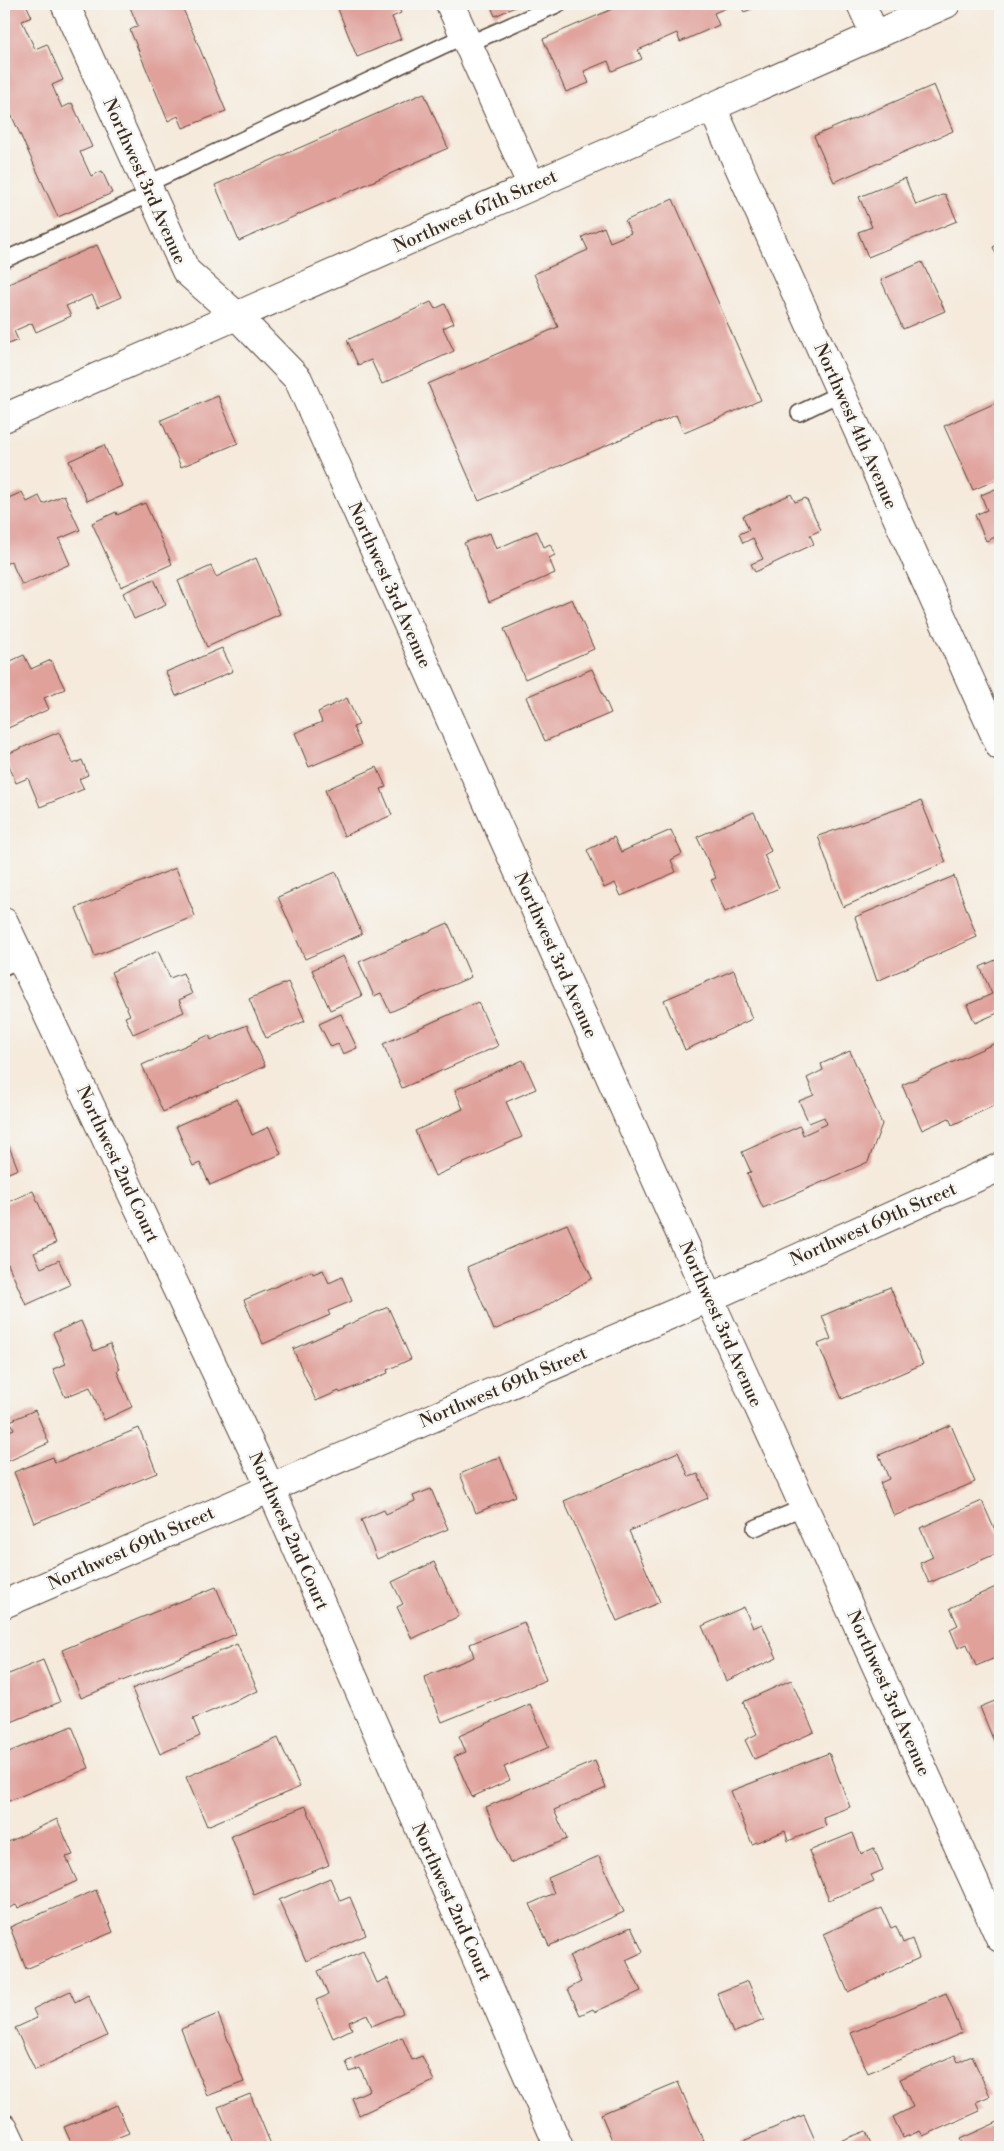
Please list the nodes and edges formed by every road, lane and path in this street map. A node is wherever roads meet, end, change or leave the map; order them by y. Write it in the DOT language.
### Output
graph roads {
  1 [pos="65,4"];
  2 [pos="450,4"];
  3 [pos="559,4"];
  4 [pos="861,4"];
  5 [pos="946,4"];
  6 [pos="875,35"];
  7 [pos="466,40"];
  8 [pos="712,106"];
  9 [pos="532,186"];
  10 [pos="149,189"];
  11 [pos="4,260"];
  12 [pos="237,316"];
  13 [pos="841,393"];
  14 [pos="799,413"];
  15 [pos="4,418"];
  16 [pos="1000,746"];
  17 [pos="4,922"];
  18 [pos="12,963"];
  19 [pos="1000,1167"];
  20 [pos="709,1298"];
  21 [pos="270,1487"];
  22 [pos="804,1507"];
  23 [pos="755,1528"];
  24 [pos="4,1604"];
  25 [pos="1000,1938"];
  26 [pos="4,2128"];
  27 [pos="13,2147"];
  28 [pos="559,2147"];
  1 -- 10 [label="street, Northwest 3rd Avenue"];
  2 -- 7 [label="street"];
  3 -- 7 [label="lane"];
  4 -- 6 [label="street"];
  5 -- 6 [label="street, Northwest 67th Street"];
  6 -- 8 [label="street, Northwest 67th Street"];
  7 -- 9 [label="street"];
  7 -- 10 [label="lane"];
  8 -- 9 [label="street, Northwest 67th Street"];
  8 -- 13 [label="street, Northwest 4th Avenue"];
  9 -- 12 [label="street, Northwest 67th Street"];
  10 -- 11 [label="lane"];
  10 -- 12 [label="street, Northwest 3rd Avenue"];
  12 -- 15 [label="street, Northwest 67th Street"];
  12 -- 20 [label="street, Northwest 3rd Avenue"];
  13 -- 14 [label="lane"];
  13 -- 16 [label="street, Northwest 4th Avenue"];
  17 -- 18 [label="street, Northwest 2nd Court"];
  18 -- 21 [label="street, Northwest 2nd Court"];
  19 -- 20 [label="street, Northwest 69th Street"];
  20 -- 21 [label="street, Northwest 69th Street"];
  20 -- 22 [label="street, Northwest 3rd Avenue"];
  21 -- 24 [label="street, Northwest 69th Street"];
  21 -- 28 [label="street, Northwest 2nd Court"];
  22 -- 23 [label="lane"];
  22 -- 25 [label="street, Northwest 3rd Avenue"];
  26 -- 27 [label="street"];
}
